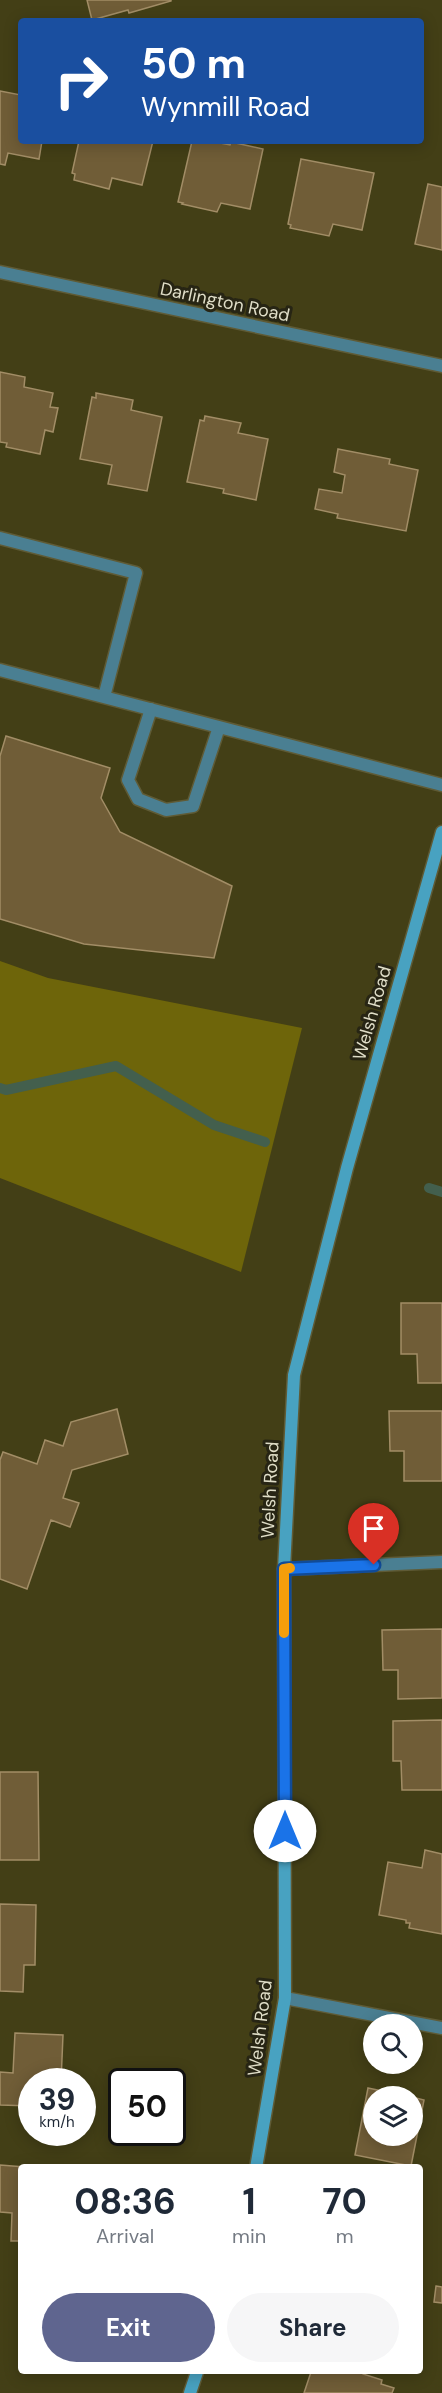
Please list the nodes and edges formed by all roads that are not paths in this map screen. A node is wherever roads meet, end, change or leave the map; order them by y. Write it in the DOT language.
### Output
graph roads {
  1 [pos="0,272"];
  2 [pos="442,366"];
  3 [pos="0,538"];
  4 [pos="0,670"];
  5 [pos="104,697"];
  6 [pos="151,709"];
  7 [pos="219,727"];
  8 [pos="442,785"];
  9 [pos="442,832"];
  10 [pos="442,1562"];
  11 [pos="284,1569"];
  12 [pos="285,1998"];
  13 [pos="442,2028"];
  14 [pos="257,2164"];
  15 [pos="196,2374"];
  16 [pos="190,2393"];
  1 -- 2 [label="street, Darlington Road"];
  3 -- 5 [label="street"];
  4 -- 5 [label="street"];
  5 -- 6 [label="street"];
  6 -- 7 [label="street"];
  6 -- 7 [label="street"];
  7 -- 8 [label="street"];
  9 -- 11 [label="main road, Welsh Road"];
  10 -- 11 [label="street"];
  11 -- 12 [label="main road, Welsh Road"];
  12 -- 13 [label="street"];
  12 -- 14 [label="main road, Welsh Road"];
  15 -- 16 [label="main road"];
}
